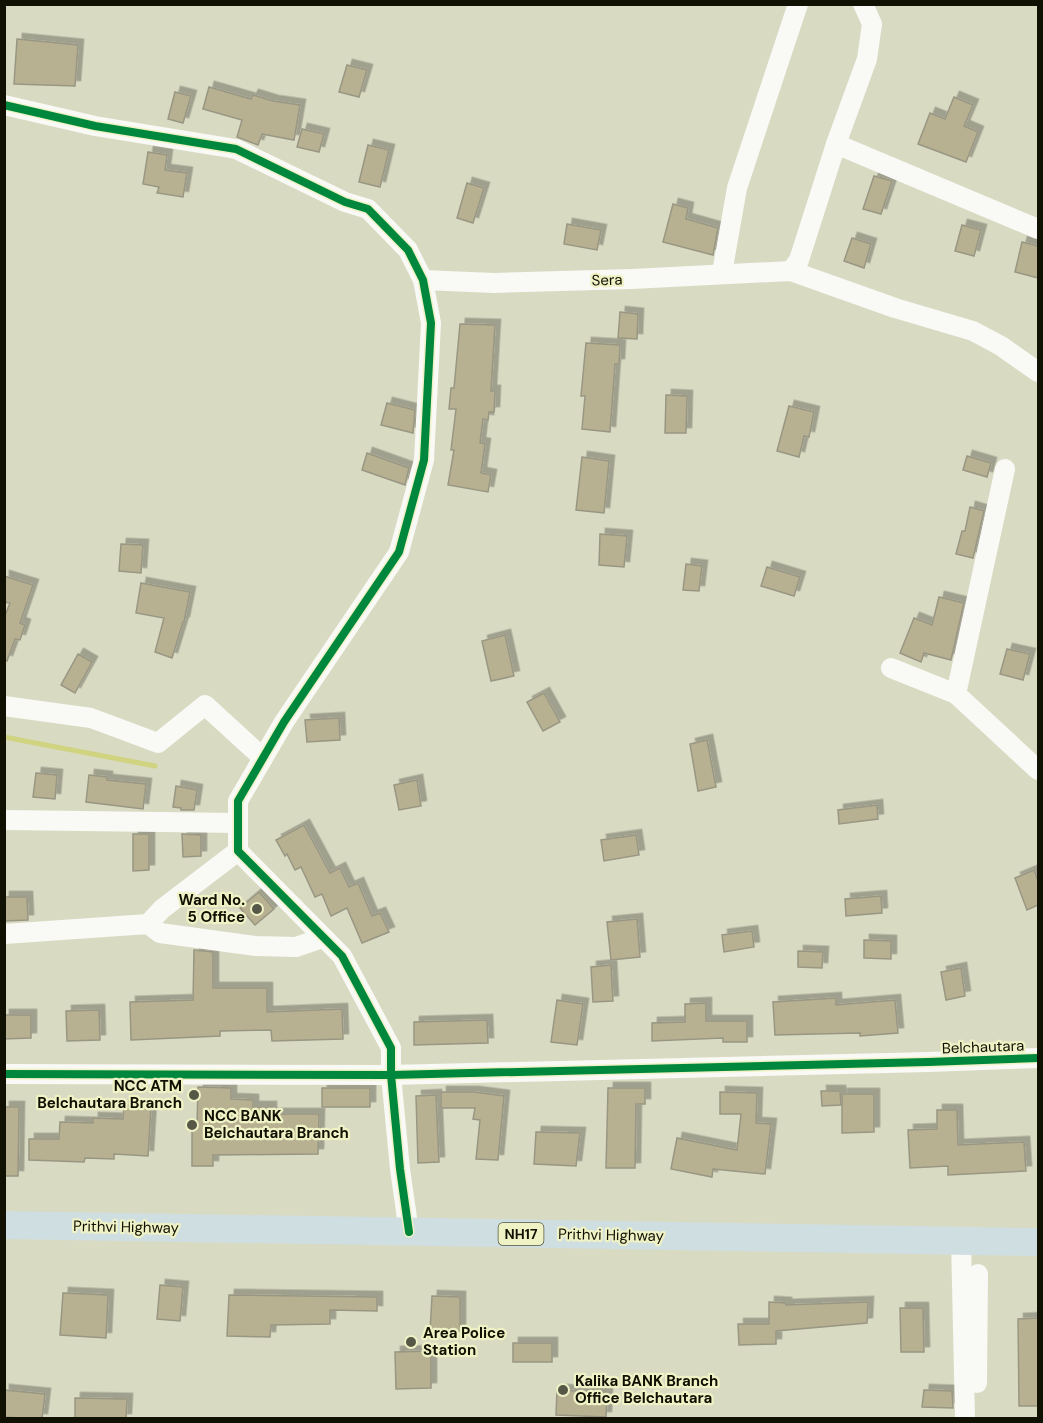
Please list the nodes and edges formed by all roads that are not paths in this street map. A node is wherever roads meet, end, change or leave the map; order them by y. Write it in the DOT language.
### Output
graph roads {
  1 [pos="798,4"];
  2 [pos="863,4"];
  3 [pos="4,105"];
  4 [pos="836,144"];
  5 [pos="1038,229"];
  6 [pos="791,271"];
  7 [pos="722,273"];
  8 [pos="423,280"];
  9 [pos="1038,372"];
  10 [pos="1005,469"];
  11 [pos="891,668"];
  12 [pos="956,694"];
  13 [pos="4,706"];
  14 [pos="263,758"];
  15 [pos="1038,770"];
  16 [pos="4,820"];
  17 [pos="238,823"];
  18 [pos="237,851"];
  19 [pos="148,924"];
  20 [pos="4,934"];
  21 [pos="322,938"];
  22 [pos="1038,1058"];
  23 [pos="4,1074"];
  24 [pos="391,1076"];
  25 [pos="4,1225"];
  26 [pos="409,1232"];
  27 [pos="961,1240"];
  28 [pos="1038,1242"];
  29 [pos="978,1275"];
  30 [pos="965,1419"];
  31 [pos="977,1419"];
  1 -- 7 [label="street"];
  2 -- 4 [label="street"];
  3 -- 8 [label="street"];
  4 -- 5 [label="street"];
  4 -- 6 [label="street"];
  6 -- 7 [label="street, Sera"];
  6 -- 9 [label="street, Sera"];
  7 -- 8 [label="street, Sera"];
  8 -- 14 [label="street"];
  10 -- 12 [label="street"];
  11 -- 12 [label="street"];
  12 -- 15 [label="street"];
  13 -- 14 [label="street"];
  14 -- 17 [label="street"];
  16 -- 17 [label="street"];
  17 -- 18 [label="street"];
  18 -- 19 [label="street"];
  18 -- 21 [label="street"];
  19 -- 20 [label="street"];
  19 -- 21 [label="street"];
  21 -- 24 [label="street"];
  22 -- 24 [label="street, Belchautara"];
  23 -- 24 [label="street, Belchautara"];
  24 -- 26 [label="street"];
  25 -- 26 [label="highway, Prithvi Highway / NH17"];
  26 -- 27 [label="highway, Prithvi Highway / NH17"];
  27 -- 28 [label="highway, Prithvi Highway / NH17"];
  27 -- 30 [label="street"];
  29 -- 31 [label="street"];
}
